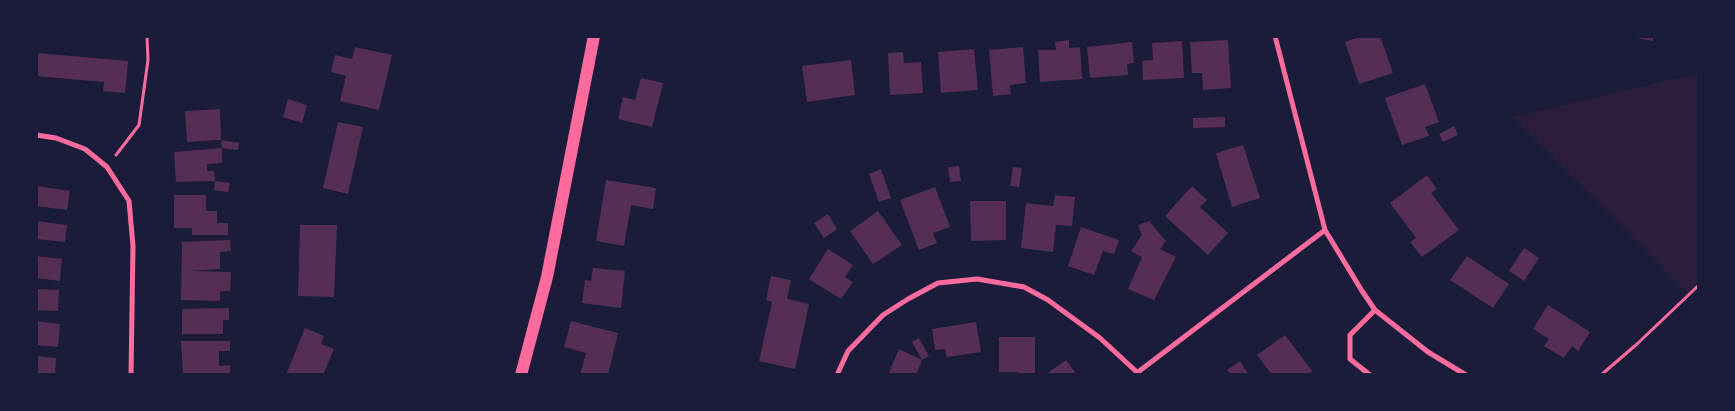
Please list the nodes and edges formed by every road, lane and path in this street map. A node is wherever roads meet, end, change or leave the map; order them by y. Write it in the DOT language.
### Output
graph roads {
  1 [pos="147,36"];
  2 [pos="594,36"];
  3 [pos="1275,36"];
  4 [pos="36,135"];
  5 [pos="107,167"];
  6 [pos="1325,230"];
  7 [pos="1699,285"];
  8 [pos="1375,310"];
  9 [pos="1139,373"];
  10 [pos="131,375"];
  11 [pos="521,375"];
  12 [pos="837,375"];
  13 [pos="1370,375"];
  14 [pos="1466,375"];
  15 [pos="1601,375"];
  1 -- 5 [label="path"];
  2 -- 11 [label="main road"];
  3 -- 6 [label="street"];
  4 -- 5 [label="street"];
  5 -- 10 [label="street"];
  6 -- 8 [label="street"];
  6 -- 9 [label="street"];
  7 -- 15 [label="path"];
  8 -- 13 [label="street"];
  8 -- 14 [label="street"];
  9 -- 12 [label="street"];
}
